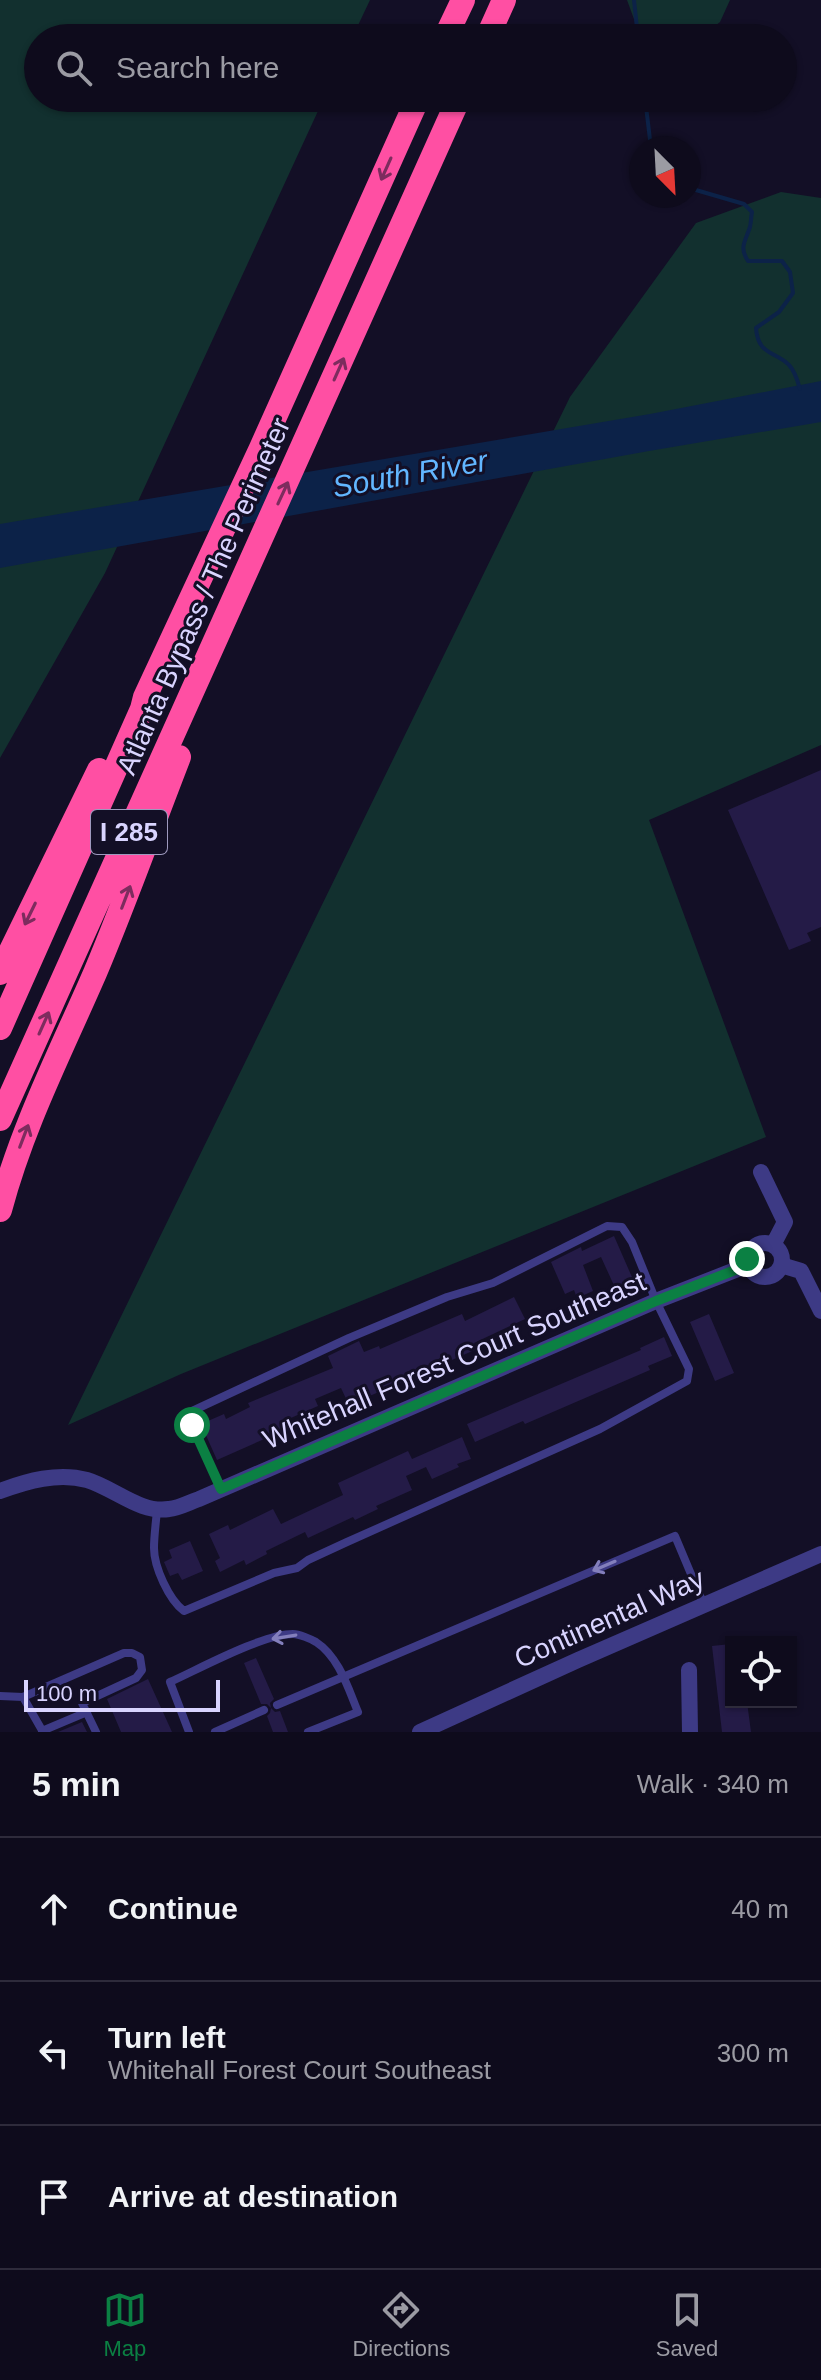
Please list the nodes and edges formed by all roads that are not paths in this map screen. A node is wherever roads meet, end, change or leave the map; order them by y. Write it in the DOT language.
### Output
graph roads {
  1 [pos="463,0"];
  2 [pos="504,0"];
  3 [pos="452,24"];
  4 [pos="493,24"];
  5 [pos="412,112"];
  6 [pos="453,112"];
  7 [pos="259,545"];
  8 [pos="145,697"];
  9 [pos="0,973"];
  10 [pos="0,1028"];
  11 [pos="0,1119"];
  12 [pos="761,1172"];
  13 [pos="0,1210"];
  14 [pos="773,1245"];
  15 [pos="748,1265"];
  16 [pos="781,1265"];
  17 [pos="656,1301"];
  18 [pos="821,1311"];
  19 [pos="221,1489"];
  20 [pos="0,1491"];
  21 [pos="157,1509"];
  22 [pos="821,1554"];
  23 [pos="704,1605"];
  24 [pos="689,1670"];
  25 [pos="343,1676"];
  26 [pos="0,1696"];
  27 [pos="23,1697"];
  28 [pos="277,1705"];
  29 [pos="264,1710"];
  30 [pos="87,1712"];
  31 [pos="43,1731"];
  32 [pos="96,1732"];
  33 [pos="189,1732"];
  34 [pos="215,1732"];
  35 [pos="308,1732"];
  36 [pos="420,1732"];
  37 [pos="690,1732"];
  1 -- 3 [label="highway"];
  2 -- 4 [label="highway"];
  5 -- 8 [label="highway, Atlanta Bypass / The Perimeter / I 285, one-way"];
  7 -- 6 [label="highway, Atlanta Bypass / The Perimeter / I 285, one-way"];
  11 -- 7 [label="highway, Atlanta Bypass / The Perimeter / I 285, one-way"];
  13 -- 7 [label="highway, one-way"];
  8 -- 9 [label="highway, one-way"];
  8 -- 10 [label="highway, Atlanta Bypass / The Perimeter / I 285"];
  12 -- 14 [label="street"];
  14 -- 15 [label="street, Whitehall Forest Court Southeast"];
  14 -- 16 [label="street"];
  15 -- 16 [label="street, Whitehall Forest Court Southeast"];
  15 -- 17 [label="street, Whitehall Forest Court Southeast"];
  16 -- 18 [label="street"];
  17 -- 19 [label="street, Whitehall Forest Court Southeast"];
  17 -- 19 [label="lane"];
  17 -- 21 [label="lane"];
  19 -- 21 [label="street, Whitehall Forest Court Southeast"];
  20 -- 21 [label="street"];
  22 -- 23 [label="street, Continental Way"];
  23 -- 25 [label="lane, one-way"];
  23 -- 36 [label="street, Continental Way"];
  24 -- 37 [label="street"];
  25 -- 28 [label="lane"];
  25 -- 33 [label="lane, one-way"];
  25 -- 35 [label="lane"];
  26 -- 27 [label="lane"];
  27 -- 30 [label="lane"];
  27 -- 31 [label="lane"];
  29 -- 34 [label="lane"];
  30 -- 31 [label="lane"];
  30 -- 32 [label="lane"];
}
